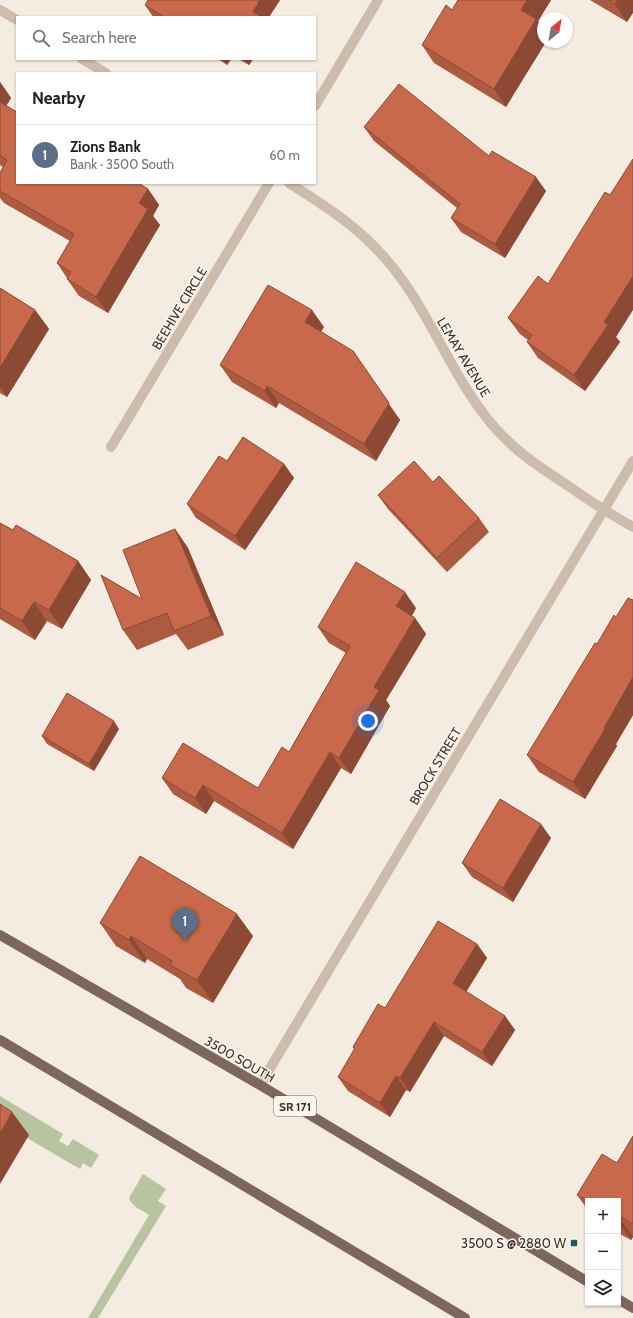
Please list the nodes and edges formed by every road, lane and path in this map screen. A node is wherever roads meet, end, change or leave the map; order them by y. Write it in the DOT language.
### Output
graph roads {
  1 [pos="378,0"];
  2 [pos="0,10"];
  3 [pos="16,19"];
  4 [pos="84,60"];
  5 [pos="104,72"];
  6 [pos="316,104"];
  7 [pos="268,184"];
  8 [pos="291,184"];
  9 [pos="111,447"];
  10 [pos="633,461"];
  11 [pos="604,510"];
  12 [pos="633,527"];
  13 [pos="0,935"];
  14 [pos="0,1040"];
  15 [pos="260,1085"];
  16 [pos="585,1280"];
  17 [pos="621,1301"];
  18 [pos="633,1308"];
  19 [pos="465,1318"];
  1 -- 6 [label="street"];
  2 -- 3 [label="street"];
  4 -- 5 [label="street"];
  7 -- 9 [label="street, BEEHIVE CIRCLE"];
  8 -- 11 [label="street, LEMAY AVENUE"];
  10 -- 11 [label="street, BROCK STREET"];
  11 -- 12 [label="street, LEMAY AVENUE"];
  11 -- 15 [label="street, BROCK STREET"];
  13 -- 15 [label="main road, 3500 SOUTH / SR 171"];
  14 -- 19 [label="main road"];
  15 -- 16 [label="main road, 3500 SOUTH / SR 171"];
  17 -- 18 [label="main road"];
}
